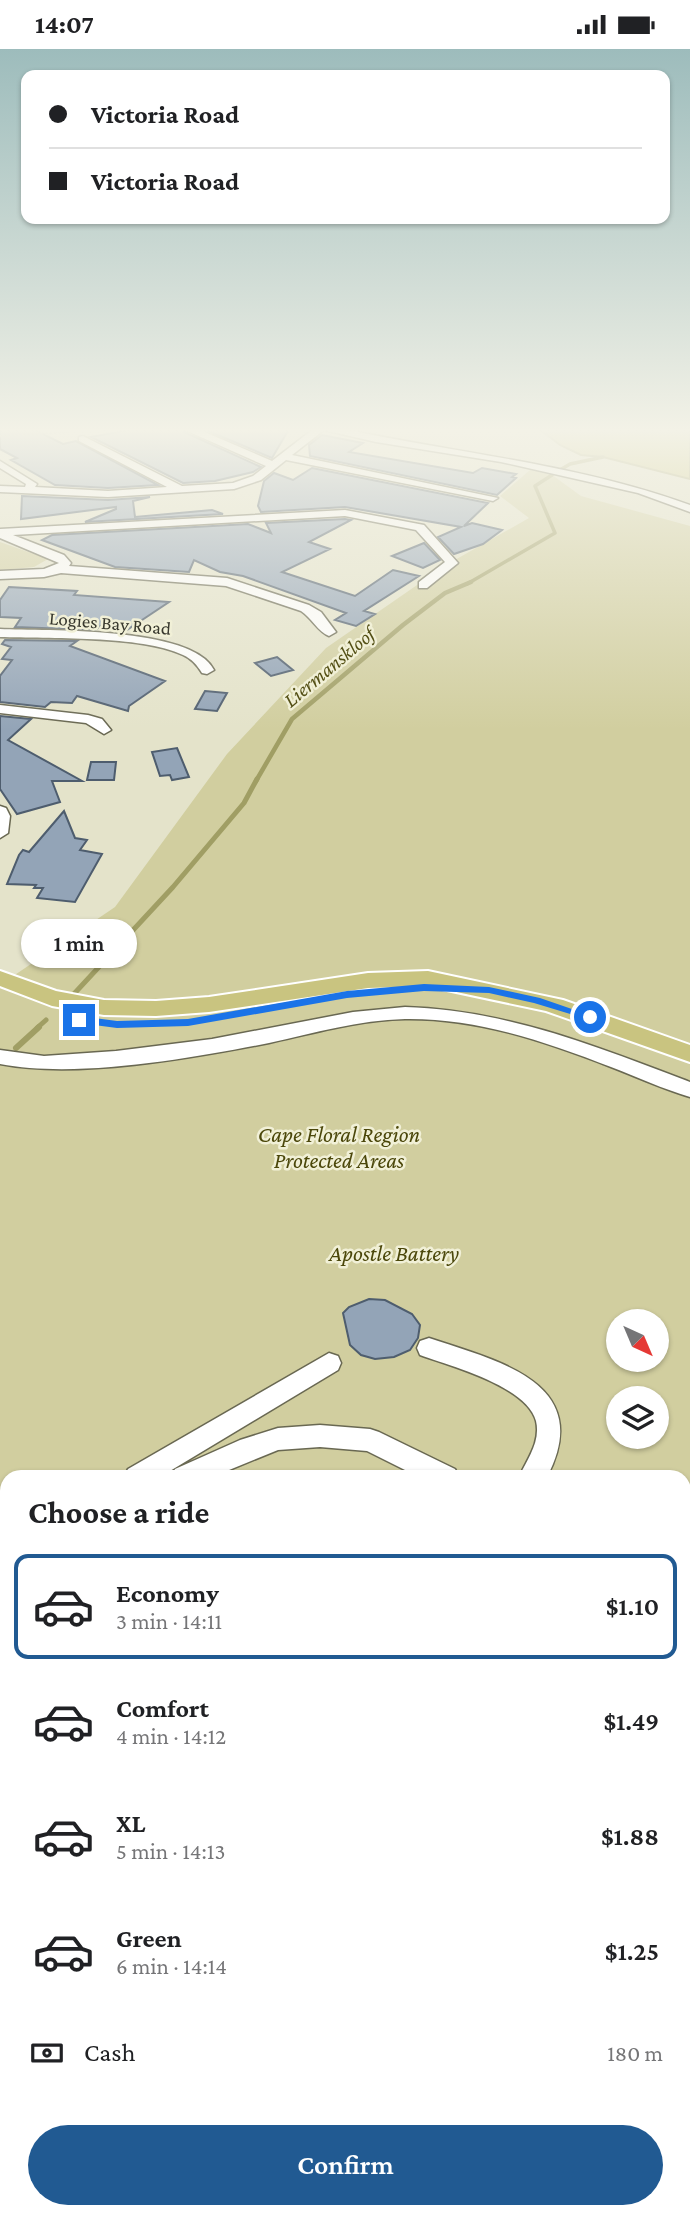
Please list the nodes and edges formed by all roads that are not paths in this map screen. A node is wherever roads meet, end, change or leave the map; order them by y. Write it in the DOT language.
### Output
graph roads {
  1 [pos="36,528"];
  2 [pos="421,528"];
  3 [pos="0,533"];
  4 [pos="61,569"];
  5 [pos="0,575"];
  6 [pos="423,585"];
  7 [pos="329,632"];
  8 [pos="0,633"];
  9 [pos="207,670"];
  10 [pos="0,709"];
  11 [pos="104,730"];
  12 [pos="0,811"];
  13 [pos="0,833"];
  14 [pos="0,978"];
  15 [pos="472,988"];
  16 [pos="0,997"];
  17 [pos="690,1054"];
  18 [pos="0,1057"];
  19 [pos="690,1090"];
  20 [pos="429,1347"];
  21 [pos="329,1363"];
  22 [pos="149,1470"];
  23 [pos="199,1470"];
  24 [pos="432,1470"];
  25 [pos="537,1470"];
  1 -- 3 [label="street"];
  2 -- 6 [label="street"];
  3 -- 4 [label="street"];
  4 -- 5 [label="street"];
  4 -- 7 [label="street"];
  8 -- 9 [label="street, Logies Bay Road"];
  10 -- 11 [label="street"];
  12 -- 13 [label="street"];
  14 -- 15 [label="main road"];
  15 -- 16 [label="main road"];
  15 -- 17 [label="main road"];
  18 -- 19 [label="street"];
  20 -- 25 [label="street"];
  21 -- 22 [label="street"];
  23 -- 24 [label="street"];
}
